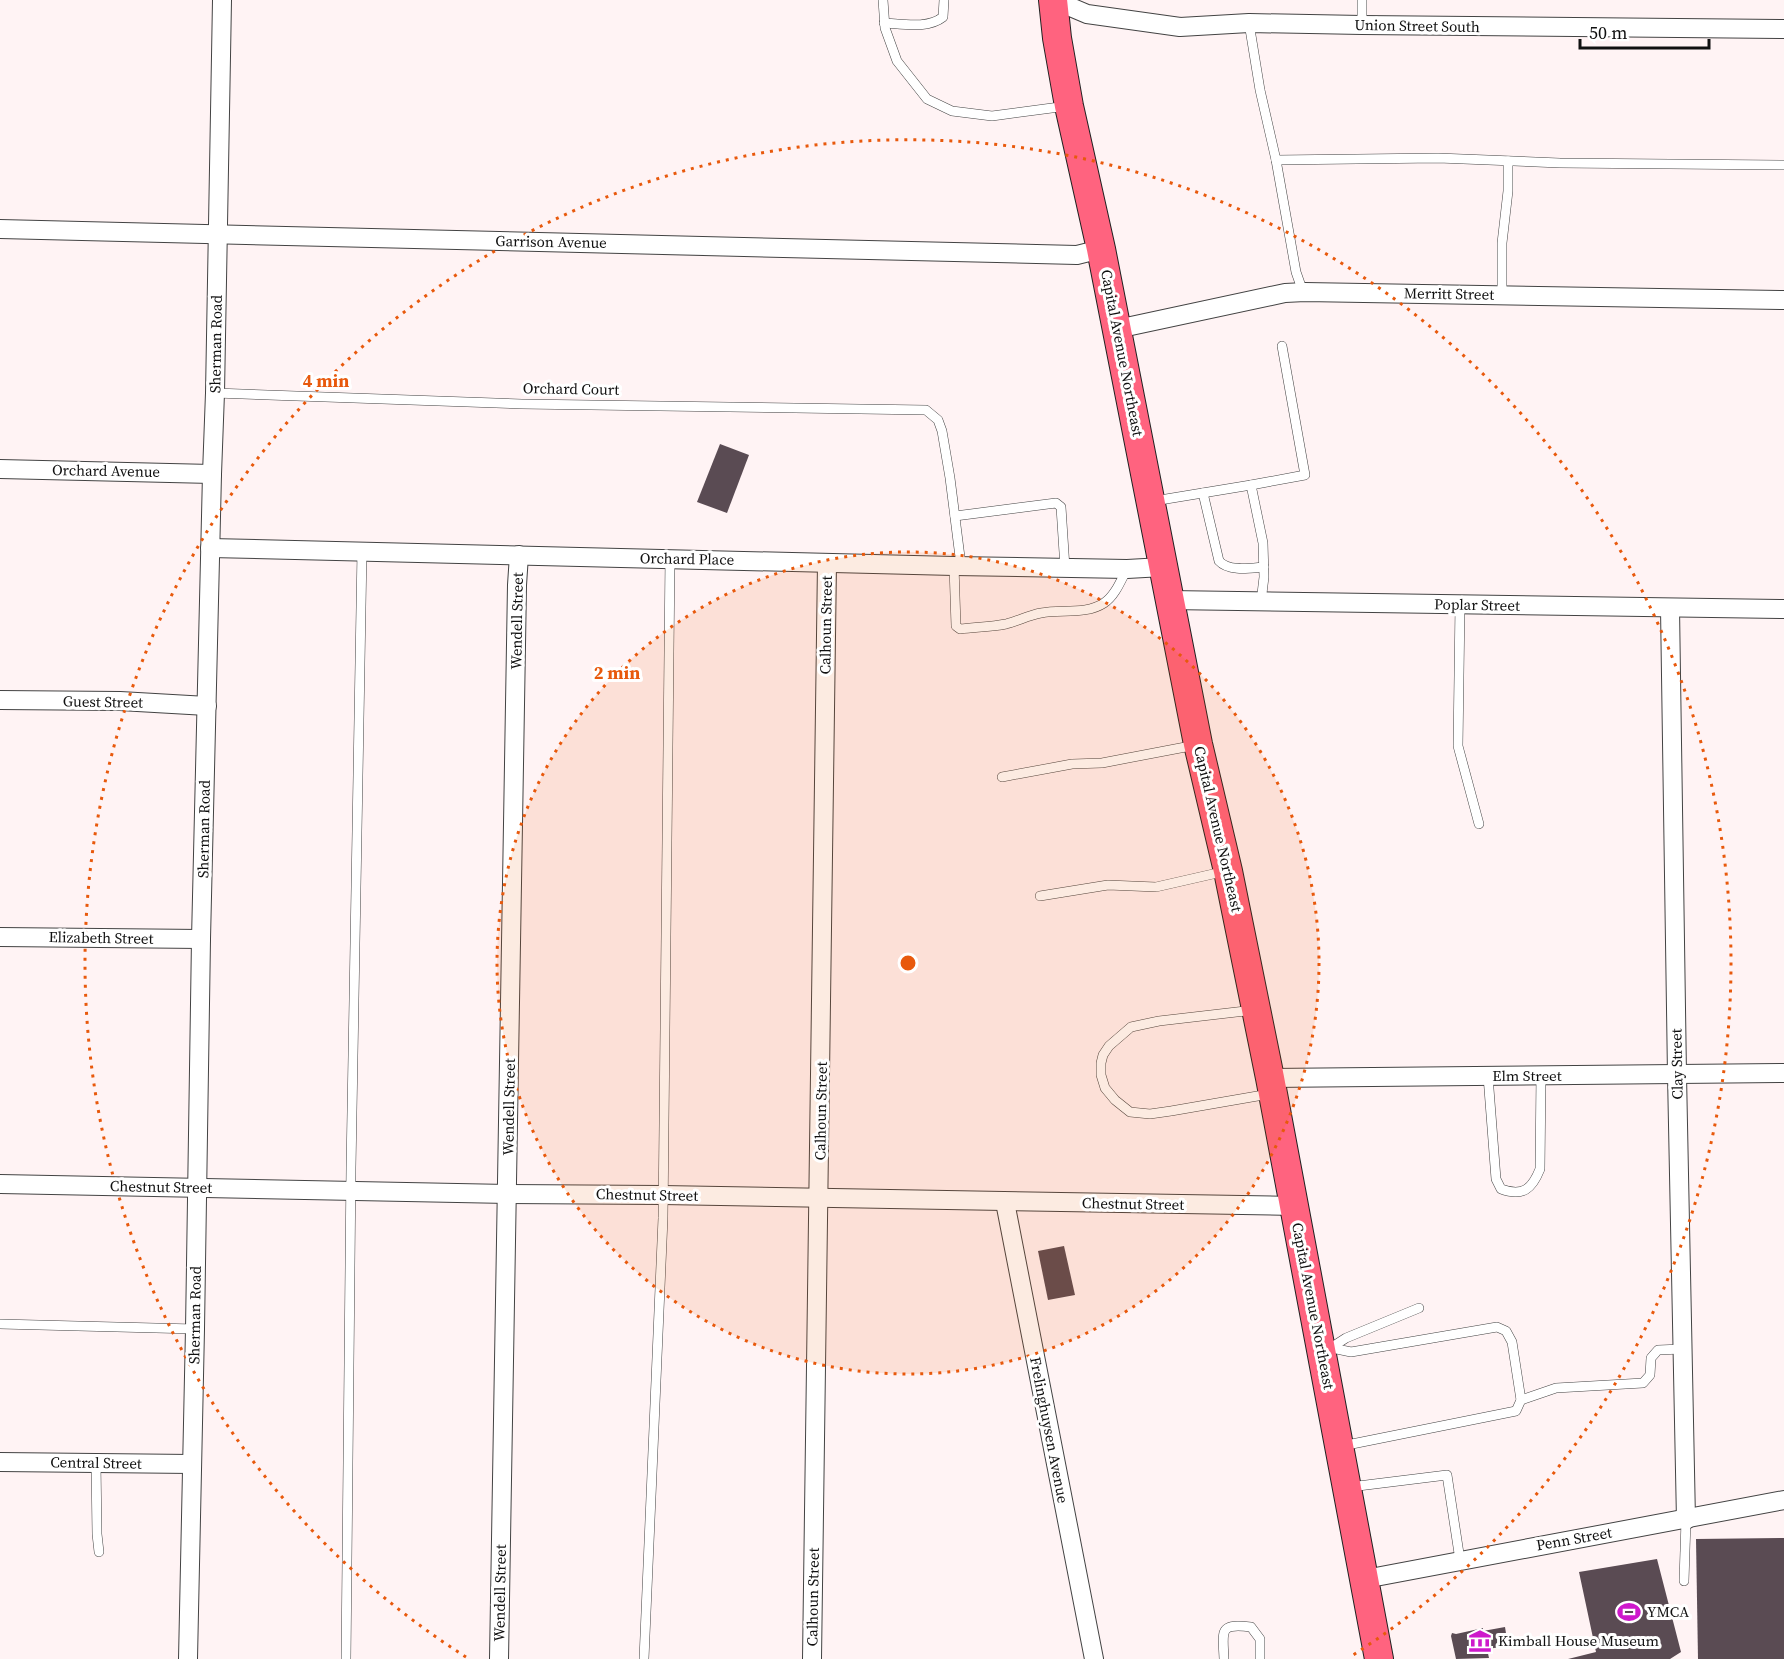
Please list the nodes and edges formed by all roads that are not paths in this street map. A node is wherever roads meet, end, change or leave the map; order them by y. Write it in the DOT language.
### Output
graph roads {
  1 [pos="222,0"];
  2 [pos="884,0"];
  3 [pos="944,0"];
  4 [pos="1053,0"];
  5 [pos="1362,0"];
  6 [pos="884,23"];
  7 [pos="1249,23"];
  8 [pos="1362,25"];
  9 [pos="1784,29"];
  10 [pos="1069,106"];
  11 [pos="1276,160"];
  12 [pos="1508,161"];
  13 [pos="1784,165"];
  14 [pos="0,229"];
  15 [pos="218,233"];
  16 [pos="1101,249"];
  17 [pos="1303,292"];
  18 [pos="1503,295"];
  19 [pos="1784,300"];
  20 [pos="1117,329"];
  21 [pos="1282,346"];
  22 [pos="215,393"];
  23 [pos="0,469"];
  24 [pos="212,474"];
  25 [pos="1251,484"];
  26 [pos="1203,493"];
  27 [pos="1150,502"];
  28 [pos="955,516"];
  29 [pos="210,548"];
  30 [pos="362,551"];
  31 [pos="519,555"];
  32 [pos="670,558"];
  33 [pos="827,563"];
  34 [pos="958,566"];
  35 [pos="1163,567"];
  36 [pos="1264,567"];
  37 [pos="1065,568"];
  38 [pos="1127,569"];
  39 [pos="1169,600"];
  40 [pos="1261,602"];
  41 [pos="1461,605"];
  42 [pos="1671,608"];
  43 [pos="1784,609"];
  44 [pos="0,700"];
  45 [pos="207,706"];
  46 [pos="1198,744"];
  47 [pos="1002,777"];
  48 [pos="1479,824"];
  49 [pos="1228,871"];
  50 [pos="1040,896"];
  51 [pos="0,937"];
  52 [pos="201,939"];
  53 [pos="1256,1009"];
  54 [pos="1784,1073"];
  55 [pos="1541,1075"];
  56 [pos="1677,1075"];
  57 [pos="1488,1076"];
  58 [pos="1272,1086"];
  59 [pos="0,1184"];
  60 [pos="197,1188"];
  61 [pos="350,1191"];
  62 [pos="508,1194"];
  63 [pos="662,1195"];
  64 [pos="819,1198"];
  65 [pos="1005,1202"];
  66 [pos="1294,1206"];
  67 [pos="1419,1308"];
  68 [pos="0,1324"];
  69 [pos="195,1329"];
  70 [pos="1327,1349"];
  71 [pos="1682,1349"];
  72 [pos="1521,1400"];
  73 [pos="1340,1447"];
  74 [pos="0,1462"];
  75 [pos="96,1463"];
  76 [pos="192,1464"];
  77 [pos="1347,1487"];
  78 [pos="1784,1500"];
  79 [pos="1686,1520"];
  80 [pos="99,1552"];
  81 [pos="1460,1560"];
  82 [pos="1365,1579"];
  83 [pos="1684,1581"];
  84 [pos="188,1659"];
  85 [pos="346,1659"];
  86 [pos="499,1659"];
  87 [pos="644,1659"];
  88 [pos="812,1659"];
  89 [pos="1094,1659"];
  90 [pos="1224,1659"];
  91 [pos="1260,1659"];
  92 [pos="1379,1659"];
  1 -- 15 [label="street, Sherman Road"];
  2 -- 6 [label="lane"];
  3 -- 6 [label="lane"];
  4 -- 7 [label="street, Union Street South"];
  4 -- 10 [label="main road, Capital Avenue Northeast"];
  5 -- 8 [label="lane"];
  6 -- 10 [label="lane"];
  7 -- 8 [label="street, Union Street South"];
  7 -- 11 [label="lane"];
  8 -- 9 [label="street, Union Street South"];
  10 -- 16 [label="main road, Capital Avenue Northeast"];
  11 -- 12 [label="lane"];
  11 -- 17 [label="lane"];
  12 -- 13 [label="lane"];
  12 -- 18 [label="lane"];
  14 -- 15 [label="street, Garrison Avenue"];
  15 -- 16 [label="street, Garrison Avenue"];
  15 -- 22 [label="street, Sherman Road"];
  16 -- 20 [label="main road, Capital Avenue Northeast"];
  17 -- 18 [label="street, Merritt Street"];
  17 -- 20 [label="street, Merritt Street"];
  18 -- 19 [label="street, Merritt Street"];
  20 -- 27 [label="main road, Capital Avenue Northeast"];
  21 -- 25 [label="lane"];
  22 -- 24 [label="street, Sherman Road"];
  22 -- 28 [label="lane, Orchard Court"];
  23 -- 24 [label="street, Orchard Avenue"];
  24 -- 29 [label="street, Sherman Road"];
  25 -- 26 [label="lane"];
  25 -- 36 [label="lane"];
  26 -- 27 [label="lane"];
  26 -- 36 [label="lane"];
  27 -- 35 [label="main road, Capital Avenue Northeast"];
  28 -- 34 [label="lane"];
  28 -- 37 [label="lane"];
  29 -- 30 [label="street, Orchard Place"];
  29 -- 45 [label="street, Sherman Road"];
  30 -- 31 [label="street, Orchard Place"];
  30 -- 61 [label="lane"];
  31 -- 32 [label="street, Orchard Place"];
  31 -- 62 [label="street, Wendell Street"];
  32 -- 33 [label="street, Orchard Place"];
  32 -- 63 [label="lane"];
  33 -- 34 [label="street, Orchard Place"];
  33 -- 64 [label="street, Calhoun Street"];
  34 -- 37 [label="street, Orchard Place"];
  34 -- 38 [label="lane"];
  35 -- 38 [label="street, Orchard Place"];
  35 -- 39 [label="main road, Capital Avenue Northeast"];
  36 -- 40 [label="lane"];
  37 -- 38 [label="street, Orchard Place"];
  39 -- 40 [label="street, Poplar Street"];
  39 -- 46 [label="main road, Capital Avenue Northeast"];
  40 -- 41 [label="street, Poplar Street"];
  41 -- 42 [label="street, Poplar Street"];
  41 -- 48 [label="lane"];
  42 -- 43 [label="street, Poplar Street"];
  42 -- 56 [label="street, Clay Street"];
  44 -- 45 [label="street, Guest Street"];
  45 -- 52 [label="street, Sherman Road"];
  46 -- 47 [label="lane"];
  46 -- 49 [label="main road, Capital Avenue Northeast"];
  49 -- 50 [label="lane"];
  49 -- 53 [label="main road, Capital Avenue Northeast"];
  51 -- 52 [label="street, Elizabeth Street"];
  52 -- 60 [label="street, Sherman Road"];
  53 -- 58 [label="main road, Capital Avenue Northeast"];
  53 -- 58 [label="lane"];
  54 -- 56 [label="street, Elm Street"];
  55 -- 56 [label="street, Elm Street"];
  55 -- 57 [label="street, Elm Street"];
  55 -- 57 [label="lane"];
  56 -- 71 [label="street, Clay Street"];
  57 -- 58 [label="street, Elm Street"];
  58 -- 66 [label="main road, Capital Avenue Northeast"];
  59 -- 60 [label="street, Chestnut Street"];
  60 -- 61 [label="street, Chestnut Street"];
  60 -- 69 [label="street, Sherman Road"];
  61 -- 62 [label="street, Chestnut Street"];
  61 -- 85 [label="lane"];
  62 -- 63 [label="street, Chestnut Street"];
  62 -- 86 [label="street, Wendell Street"];
  63 -- 64 [label="street, Chestnut Street"];
  63 -- 87 [label="lane"];
  64 -- 65 [label="street, Chestnut Street"];
  64 -- 88 [label="street, Calhoun Street"];
  65 -- 66 [label="street, Chestnut Street"];
  65 -- 89 [label="street, Frelinghuysen Avenue"];
  66 -- 70 [label="main road, Capital Avenue Northeast"];
  67 -- 70 [label="lane"];
  68 -- 69 [label="lane"];
  69 -- 76 [label="street, Sherman Road"];
  70 -- 72 [label="lane"];
  70 -- 73 [label="main road, Capital Avenue Northeast"];
  71 -- 72 [label="lane"];
  71 -- 79 [label="street, Clay Street"];
  72 -- 73 [label="lane"];
  73 -- 77 [label="main road, Capital Avenue Northeast"];
  74 -- 75 [label="street, Central Street"];
  75 -- 76 [label="street, Central Street"];
  75 -- 80 [label="lane"];
  76 -- 84 [label="street, Sherman Road"];
  77 -- 81 [label="lane"];
  77 -- 82 [label="main road, Capital Avenue Northeast"];
  78 -- 79 [label="street, Penn Street"];
  79 -- 81 [label="street, Penn Street"];
  79 -- 83 [label="lane"];
  81 -- 82 [label="street, Penn Street"];
  82 -- 92 [label="main road, Capital Avenue Northeast"];
  90 -- 91 [label="lane"];
}
